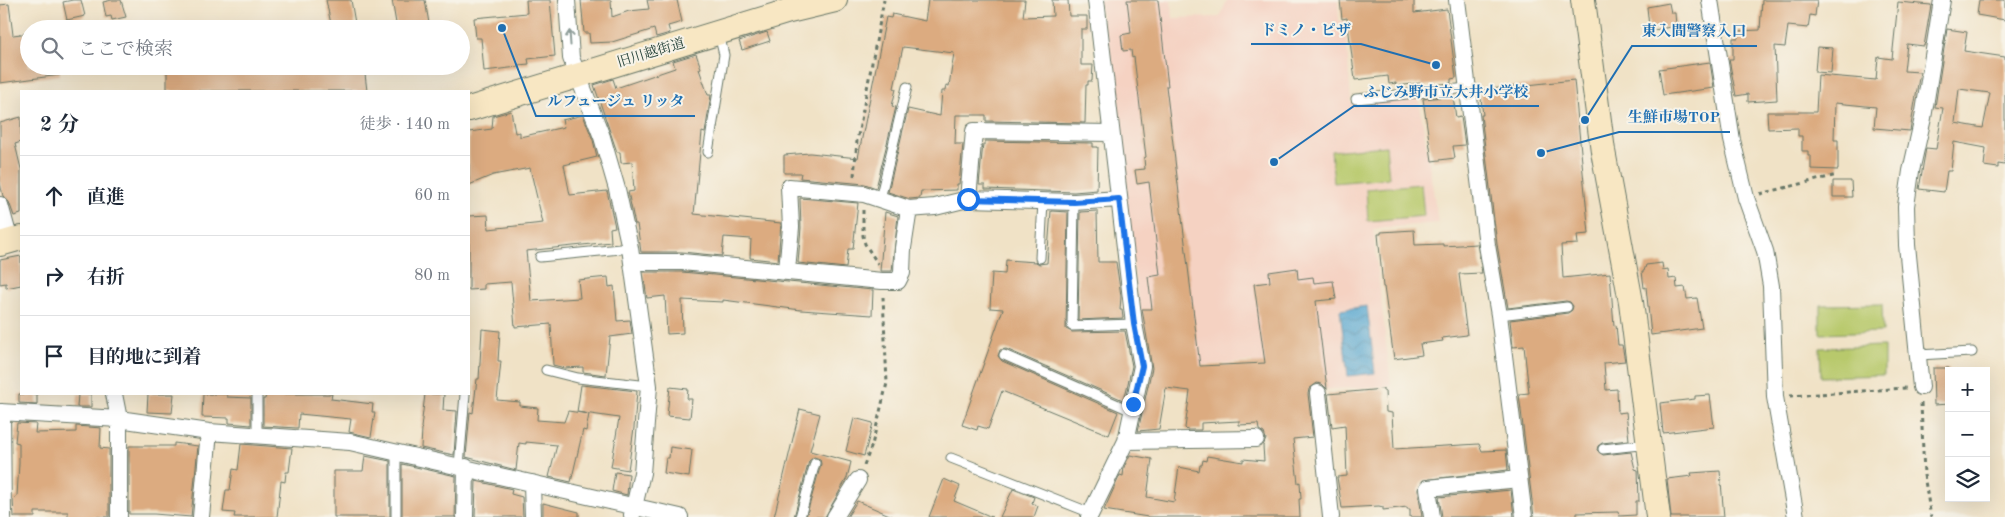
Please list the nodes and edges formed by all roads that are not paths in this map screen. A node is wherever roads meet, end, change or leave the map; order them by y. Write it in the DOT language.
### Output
graph roads {
  1 [pos="567,0"];
  2 [pos="835,0"];
  3 [pos="1096,0"];
  4 [pos="1457,0"];
  5 [pos="1583,0"];
  6 [pos="1710,0"];
  7 [pos="1942,0"];
  8 [pos="719,32"];
  9 [pos="578,75"];
  10 [pos="906,87"];
  11 [pos="1468,88"];
  12 [pos="1356,99"];
  13 [pos="470,109"];
  14 [pos="1111,133"];
  15 [pos="708,152"];
  16 [pos="880,199"];
  17 [pos="968,199"];
  18 [pos="1119,199"];
  19 [pos="1043,201"];
  20 [pos="1074,202"];
  21 [pos="0,206"];
  22 [pos="909,209"];
  23 [pos="10,241"];
  24 [pos="631,255"];
  25 [pos="540,257"];
  26 [pos="1040,258"];
  27 [pos="787,270"];
  28 [pos="1567,307"];
  29 [pos="1499,316"];
  30 [pos="1134,324"];
  31 [pos="1972,352"];
  32 [pos="1004,355"];
  33 [pos="1918,355"];
  34 [pos="546,370"];
  35 [pos="649,386"];
  36 [pos="1921,387"];
  37 [pos="1318,393"];
  38 [pos="114,395"];
  39 [pos="257,395"];
  40 [pos="465,395"];
  41 [pos="1132,411"];
  42 [pos="1,412"];
  43 [pos="119,420"];
  44 [pos="209,432"];
  45 [pos="257,436"];
  46 [pos="1256,438"];
  47 [pos="1126,441"];
  48 [pos="1649,444"];
  49 [pos="1603,449"];
  50 [pos="396,452"];
  51 [pos="951,458"];
  52 [pos="815,463"];
  53 [pos="463,466"];
  54 [pos="1519,479"];
  55 [pos="858,480"];
  56 [pos="532,483"];
  57 [pos="633,512"];
  58 [pos="1090,515"];
  59 [pos="3,517"];
  60 [pos="119,517"];
  61 [pos="201,517"];
  62 [pos="396,517"];
  63 [pos="465,517"];
  64 [pos="533,517"];
  65 [pos="680,517"];
  66 [pos="800,517"];
  67 [pos="835,517"];
  68 [pos="1331,517"];
  69 [pos="1432,517"];
  70 [pos="1524,517"];
  71 [pos="1658,517"];
  72 [pos="1796,517"];
  9 -- 1 [label="street, one-way"];
  2 -- 8 [label="street, 旧川越街道"];
  3 -- 14 [label="street"];
  4 -- 11 [label="street"];
  5 -- 48 [label="street"];
  6 -- 72 [label="street"];
  7 -- 33 [label="street"];
  8 -- 9 [label="street, 旧川越街道"];
  8 -- 15 [label="lane"];
  9 -- 13 [label="street, 旧川越街道"];
  9 -- 24 [label="street"];
  10 -- 16 [label="lane"];
  11 -- 12 [label="lane"];
  11 -- 29 [label="street"];
  14 -- 17 [label="street"];
  14 -- 18 [label="street"];
  16 -- 22 [label="street"];
  16 -- 27 [label="street"];
  17 -- 19 [label="street"];
  17 -- 22 [label="street"];
  18 -- 20 [label="street"];
  18 -- 30 [label="street"];
  19 -- 20 [label="street"];
  19 -- 26 [label="lane"];
  20 -- 30 [label="lane"];
  21 -- 23 [label="street"];
  22 -- 27 [label="street"];
  24 -- 25 [label="lane"];
  24 -- 27 [label="street"];
  24 -- 35 [label="street"];
  28 -- 29 [label="lane"];
  29 -- 54 [label="street"];
  30 -- 41 [label="street"];
  31 -- 33 [label="lane"];
  32 -- 41 [label="lane"];
  33 -- 36 [label="street"];
  34 -- 35 [label="lane"];
  35 -- 57 [label="street"];
  37 -- 68 [label="street"];
  38 -- 43 [label="street"];
  39 -- 45 [label="lane"];
  40 -- 53 [label="lane"];
  41 -- 47 [label="street"];
  42 -- 43 [label="street"];
  42 -- 59 [label="street"];
  43 -- 44 [label="street"];
  43 -- 60 [label="street"];
  44 -- 45 [label="street"];
  44 -- 61 [label="street"];
  45 -- 50 [label="street"];
  46 -- 47 [label="street"];
  47 -- 58 [label="street"];
  48 -- 49 [label="lane"];
  48 -- 71 [label="street"];
  50 -- 53 [label="street"];
  50 -- 62 [label="lane"];
  51 -- 58 [label="lane"];
  52 -- 66 [label="lane"];
  53 -- 56 [label="street"];
  53 -- 63 [label="street"];
  54 -- 69 [label="street"];
  54 -- 70 [label="street"];
  55 -- 67 [label="street"];
  56 -- 57 [label="street"];
  56 -- 64 [label="street"];
  57 -- 65 [label="street"];
}
